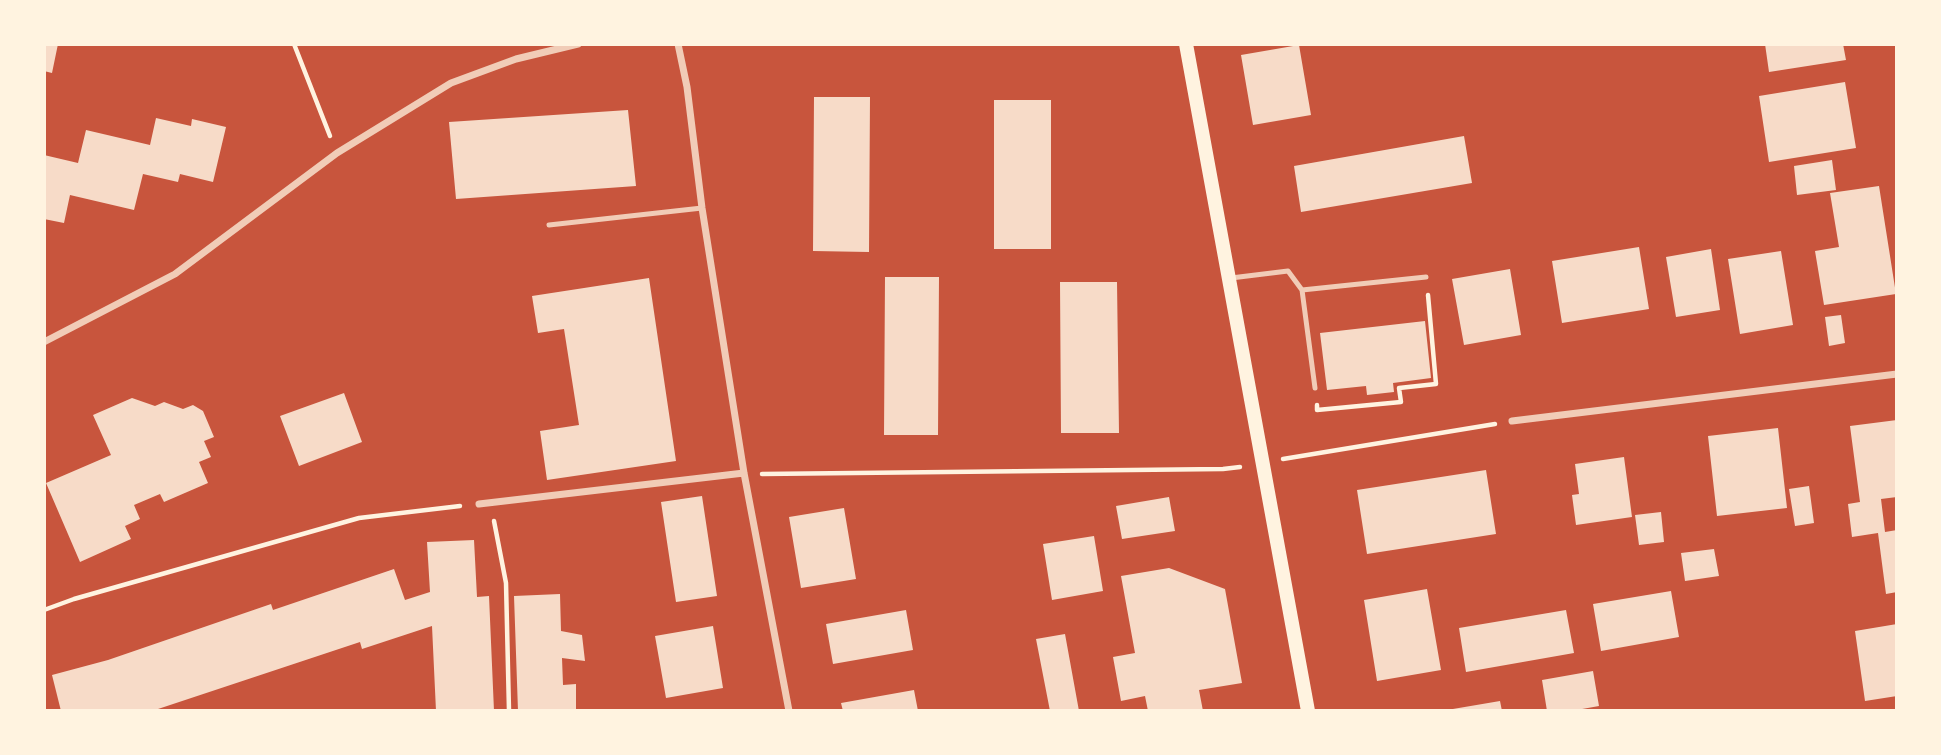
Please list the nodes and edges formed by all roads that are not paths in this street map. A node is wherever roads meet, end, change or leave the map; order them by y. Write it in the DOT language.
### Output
graph roads {
  1 [pos="578,44"];
  2 [pos="678,44"];
  3 [pos="1186,44"];
  4 [pos="702,208"];
  5 [pos="549,225"];
  6 [pos="1426,277"];
  7 [pos="1229,278"];
  8 [pos="1302,290"];
  9 [pos="44,342"];
  10 [pos="1897,374"];
  11 [pos="1315,388"];
  12 [pos="1512,421"];
  13 [pos="744,473"];
  14 [pos="479,504"];
  15 [pos="789,711"];
  16 [pos="1308,711"];
  1 -- 9 [label="street"];
  2 -- 4 [label="street"];
  3 -- 7 [label="main road"];
  4 -- 5 [label="lane"];
  4 -- 13 [label="street"];
  6 -- 8 [label="lane"];
  7 -- 8 [label="lane"];
  7 -- 16 [label="main road"];
  8 -- 11 [label="lane"];
  10 -- 12 [label="street"];
  13 -- 14 [label="street"];
  13 -- 15 [label="street"];
}
